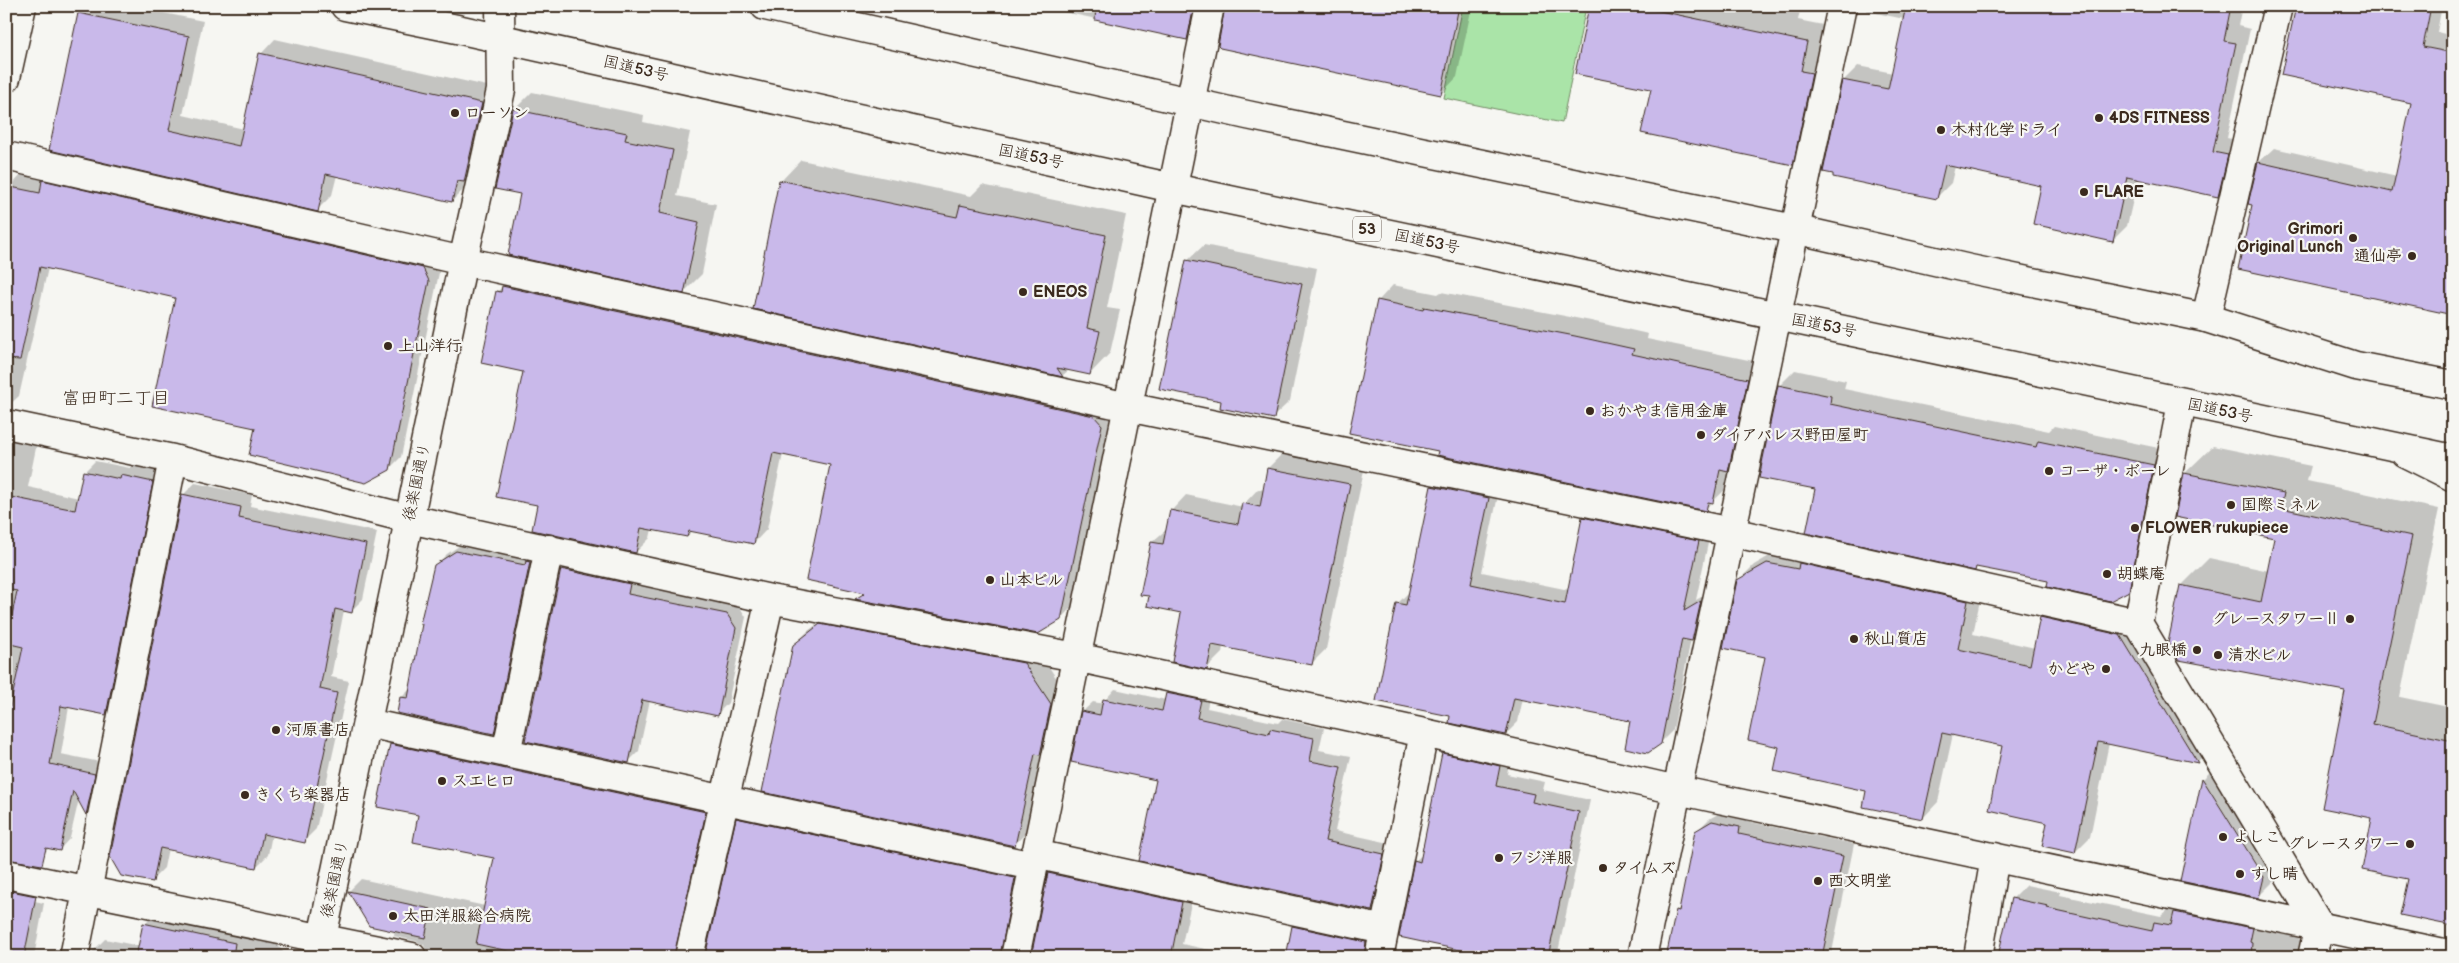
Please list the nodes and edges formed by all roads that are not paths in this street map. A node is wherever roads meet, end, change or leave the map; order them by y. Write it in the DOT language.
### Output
graph roads {
  1 [pos="22,6"];
  2 [pos="345,6"];
  3 [pos="500,6"];
  4 [pos="765,6"];
  5 [pos="1210,6"];
  6 [pos="1842,6"];
  7 [pos="2278,6"];
  8 [pos="500,39"];
  9 [pos="6,78"];
  10 [pos="1190,102"];
  11 [pos="6,156"];
  12 [pos="1173,188"];
  13 [pos="1794,229"];
  14 [pos="463,261"];
  15 [pos="1776,316"];
  16 [pos="2206,318"];
  17 [pos="2453,372"];
  18 [pos="2406,375"];
  19 [pos="2453,385"];
  20 [pos="2182,403"];
  21 [pos="1128,407"];
  22 [pos="6,424"];
  23 [pos="2390,446"];
  24 [pos="173,459"];
  25 [pos="2453,459"];
  26 [pos="2453,477"];
  27 [pos="410,519"];
  28 [pos="1731,532"];
  29 [pos="549,549"];
  30 [pos="770,599"];
  31 [pos="2138,623"];
  32 [pos="1076,657"];
  33 [pos="368,723"];
  34 [pos="1424,733"];
  35 [pos="506,753"];
  36 [pos="1677,790"];
  37 [pos="724,801"];
  38 [pos="1995,857"];
  39 [pos="1034,860"];
  40 [pos="6,874"];
  41 [pos="88,891"];
  42 [pos="2318,926"];
  43 [pos="1384,930"];
  44 [pos="320,947"];
  45 [pos="2453,955"];
  46 [pos="74,957"];
  47 [pos="412,957"];
  48 [pos="689,957"];
  49 [pos="1015,957"];
  50 [pos="1379,957"];
  51 [pos="1642,957"];
  52 [pos="1978,957"];
  53 [pos="2312,957"];
  1 -- 9 [label="main road"];
  2 -- 8 [label="main road, 国道53号 / 53"];
  3 -- 8 [label="main road, 後楽園通り"];
  4 -- 10 [label="main road"];
  5 -- 10 [label="main road"];
  6 -- 13 [label="main road"];
  7 -- 16 [label="main road"];
  8 -- 12 [label="main road, 国道53号 / 53"];
  8 -- 14 [label="main road, 後楽園通り"];
  10 -- 12 [label="main road"];
  10 -- 13 [label="main road"];
  11 -- 14 [label="main road"];
  12 -- 15 [label="main road, 国道53号 / 53"];
  12 -- 21 [label="main road"];
  13 -- 15 [label="main road"];
  13 -- 16 [label="main road"];
  14 -- 21 [label="main road"];
  14 -- 27 [label="main road, 後楽園通り"];
  15 -- 20 [label="main road, 国道53号 / 53"];
  15 -- 28 [label="main road"];
  16 -- 18 [label="main road"];
  17 -- 18 [label="main road"];
  18 -- 19 [label="main road"];
  20 -- 23 [label="main road, 国道53号 / 53"];
  20 -- 31 [label="main road"];
  21 -- 28 [label="main road"];
  21 -- 32 [label="main road"];
  22 -- 24 [label="main road"];
  23 -- 25 [label="main road, 国道53号 / 53"];
  23 -- 26 [label="main road"];
  24 -- 27 [label="main road"];
  24 -- 41 [label="main road"];
  27 -- 29 [label="main road"];
  27 -- 33 [label="main road, 後楽園通り"];
  28 -- 31 [label="main road"];
  28 -- 36 [label="main road"];
  29 -- 30 [label="main road"];
  29 -- 35 [label="main road"];
  30 -- 32 [label="main road"];
  30 -- 37 [label="main road"];
  31 -- 42 [label="main road"];
  32 -- 34 [label="main road"];
  32 -- 39 [label="main road"];
  33 -- 35 [label="main road"];
  33 -- 44 [label="main road, 後楽園通り"];
  34 -- 36 [label="main road"];
  34 -- 43 [label="main road"];
  35 -- 37 [label="main road"];
  36 -- 38 [label="main road"];
  36 -- 51 [label="main road"];
  37 -- 39 [label="main road"];
  37 -- 48 [label="main road"];
  38 -- 42 [label="main road"];
  38 -- 52 [label="main road"];
  39 -- 43 [label="main road"];
  39 -- 49 [label="main road"];
  40 -- 41 [label="main road"];
  41 -- 44 [label="main road"];
  41 -- 46 [label="main road"];
  42 -- 45 [label="main road"];
  42 -- 53 [label="main road"];
  43 -- 50 [label="main road"];
  44 -- 47 [label="main road"];
}
